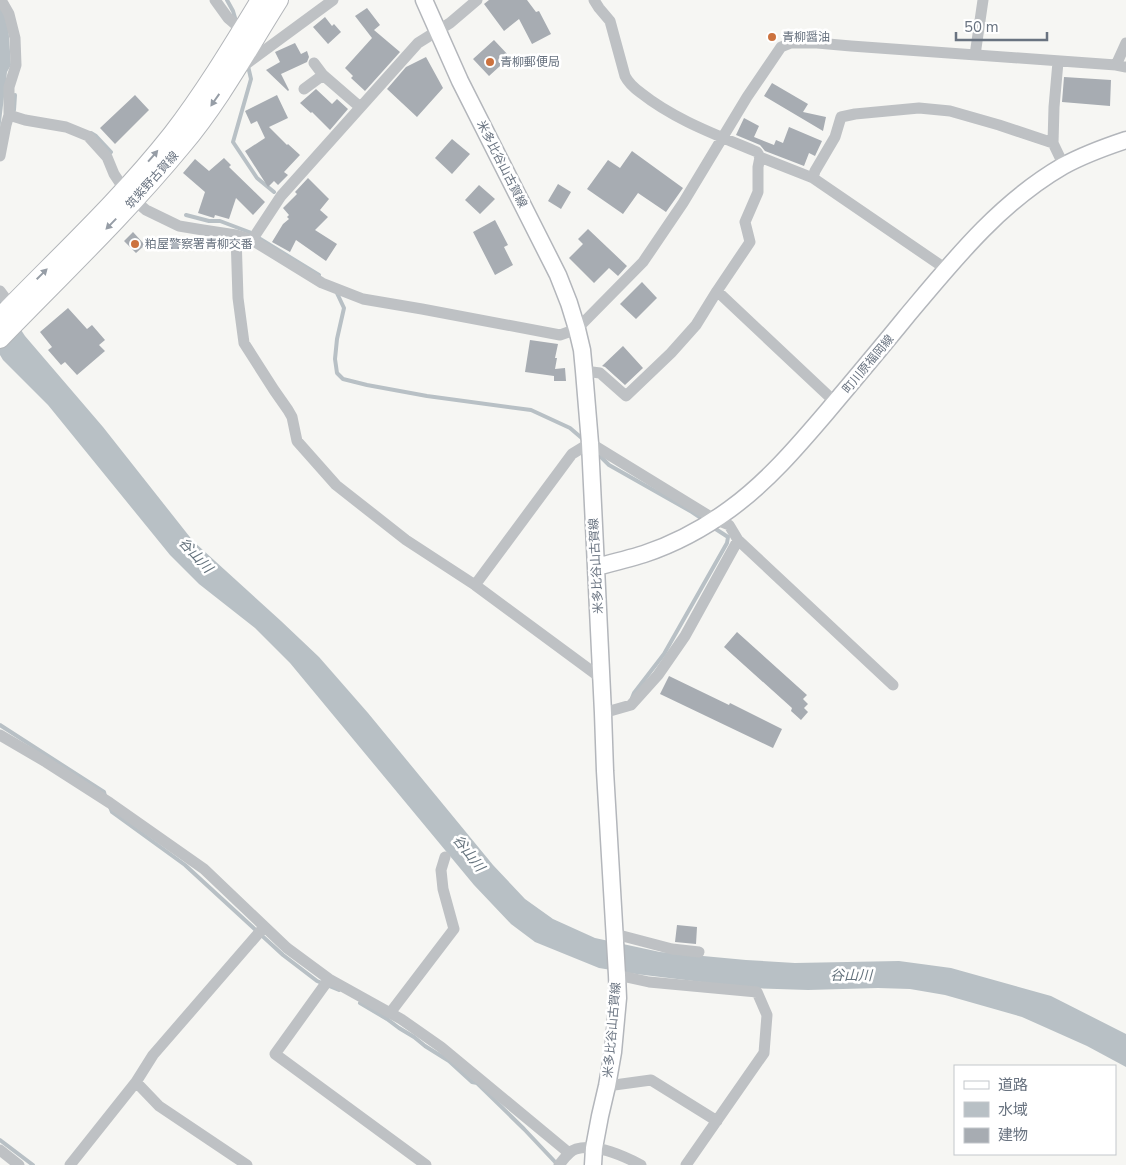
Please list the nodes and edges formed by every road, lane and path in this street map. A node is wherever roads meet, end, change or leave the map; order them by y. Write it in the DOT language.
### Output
graph roads {
  1 [pos="2,0"];
  2 [pos="215,0"];
  3 [pos="260,0"];
  4 [pos="279,0"];
  5 [pos="333,0"];
  6 [pos="424,0"];
  7 [pos="477,0"];
  8 [pos="594,0"];
  9 [pos="983,0"];
  10 [pos="242,30"];
  11 [pos="437,31"];
  12 [pos="1126,42"];
  13 [pos="975,55"];
  14 [pos="1058,62"];
  15 [pos="314,63"];
  16 [pos="1121,66"];
  17 [pos="235,71"];
  18 [pos="323,75"];
  19 [pos="304,89"];
  20 [pos="360,108"];
  21 [pos="9,115"];
  22 [pos="723,138"];
  23 [pos="1126,140"];
  24 [pos="1053,143"];
  25 [pos="0,156"];
  26 [pos="760,157"];
  27 [pos="1064,166"];
  28 [pos="813,178"];
  29 [pos="129,195"];
  30 [pos="236,235"];
  31 [pos="252,240"];
  32 [pos="946,269"];
  33 [pos="0,291"];
  34 [pos="716,291"];
  35 [pos="9,314"];
  36 [pos="577,329"];
  37 [pos="0,340"];
  38 [pos="584,371"];
  39 [pos="835,402"];
  40 [pos="590,443"];
  41 [pos="714,519"];
  42 [pos="738,540"];
  43 [pos="596,567"];
  44 [pos="475,585"];
  45 [pos="601,678"];
  46 [pos="893,685"];
  47 [pos="603,713"];
  48 [pos="0,735"];
  49 [pos="446,857"];
  50 [pos="264,926"];
  51 [pos="615,934"];
  52 [pos="699,952"];
  53 [pos="617,973"];
  54 [pos="329,979"];
  55 [pos="390,1013"];
  56 [pos="136,1082"];
  57 [pos="607,1086"];
  58 [pos="717,1121"];
  59 [pos="594,1148"];
  60 [pos="0,1150"];
  61 [pos="569,1153"];
  62 [pos="19,1165"];
  63 [pos="70,1165"];
  64 [pos="247,1165"];
  65 [pos="426,1165"];
  66 [pos="559,1165"];
  67 [pos="593,1165"];
  68 [pos="641,1165"];
  69 [pos="686,1165"];
  1 -- 21 [label="street"];
  2 -- 10 [label="street"];
  3 -- 10 [label="main road, 筑紫野古賀線"];
  4 -- 17 [label="main road, 筑紫野古賀線"];
  5 -- 17 [label="street"];
  6 -- 11 [label="main road, 米多比谷山古賀線"];
  7 -- 11 [label="street"];
  8 -- 22 [label="street"];
  9 -- 13 [label="street"];
  29 -- 10 [label="main road, 筑紫野古賀線, one-way"];
  11 -- 20 [label="street"];
  11 -- 36 [label="main road, 米多比谷山古賀線"];
  12 -- 16 [label="street"];
  13 -- 14 [label="street"];
  13 -- 22 [label="street"];
  14 -- 16 [label="street"];
  14 -- 24 [label="street"];
  15 -- 18 [label="street"];
  17 -- 29 [label="main road, 筑紫野古賀線, one-way"];
  18 -- 19 [label="street"];
  18 -- 20 [label="street"];
  20 -- 31 [label="street"];
  21 -- 25 [label="street"];
  21 -- 29 [label="street"];
  22 -- 26 [label="street"];
  22 -- 36 [label="street"];
  23 -- 27 [label="main road, 町川原福岡線"];
  24 -- 27 [label="street"];
  24 -- 28 [label="street"];
  26 -- 28 [label="street"];
  26 -- 34 [label="street"];
  27 -- 32 [label="main road, 町川原福岡線"];
  28 -- 32 [label="street"];
  29 -- 30 [label="street"];
  29 -- 35 [label="main road, 筑紫野古賀線"];
  30 -- 31 [label="street"];
  30 -- 44 [label="street"];
  31 -- 36 [label="street"];
  32 -- 39 [label="main road, 町川原福岡線"];
  33 -- 35 [label="street"];
  34 -- 38 [label="street"];
  34 -- 39 [label="street"];
  35 -- 37 [label="main road, 筑紫野古賀線"];
  36 -- 38 [label="main road, 米多比谷山古賀線"];
  38 -- 40 [label="main road, 米多比谷山古賀線"];
  39 -- 41 [label="main road, 町川原福岡線"];
  40 -- 41 [label="street"];
  40 -- 43 [label="main road, 米多比谷山古賀線"];
  40 -- 44 [label="street"];
  41 -- 42 [label="street"];
  41 -- 43 [label="main road, 町川原福岡線"];
  42 -- 46 [label="street"];
  42 -- 47 [label="street"];
  43 -- 45 [label="main road, 米多比谷山古賀線"];
  44 -- 45 [label="street"];
  45 -- 47 [label="main road, 米多比谷山古賀線"];
  47 -- 51 [label="main road, 米多比谷山古賀線"];
  48 -- 50 [label="street"];
  49 -- 55 [label="street"];
  50 -- 54 [label="street"];
  50 -- 56 [label="street"];
  51 -- 52 [label="street"];
  51 -- 53 [label="main road, 米多比谷山古賀線"];
  53 -- 57 [label="main road, 米多比谷山古賀線"];
  53 -- 58 [label="street"];
  54 -- 55 [label="street"];
  54 -- 65 [label="street"];
  55 -- 61 [label="street"];
  56 -- 63 [label="street"];
  56 -- 64 [label="street"];
  57 -- 58 [label="street"];
  57 -- 59 [label="main road, 米多比谷山古賀線"];
  58 -- 69 [label="street"];
  59 -- 61 [label="street"];
  59 -- 67 [label="main road, 米多比谷山古賀線"];
  59 -- 68 [label="street"];
  60 -- 62 [label="street"];
  61 -- 66 [label="street"];
}
